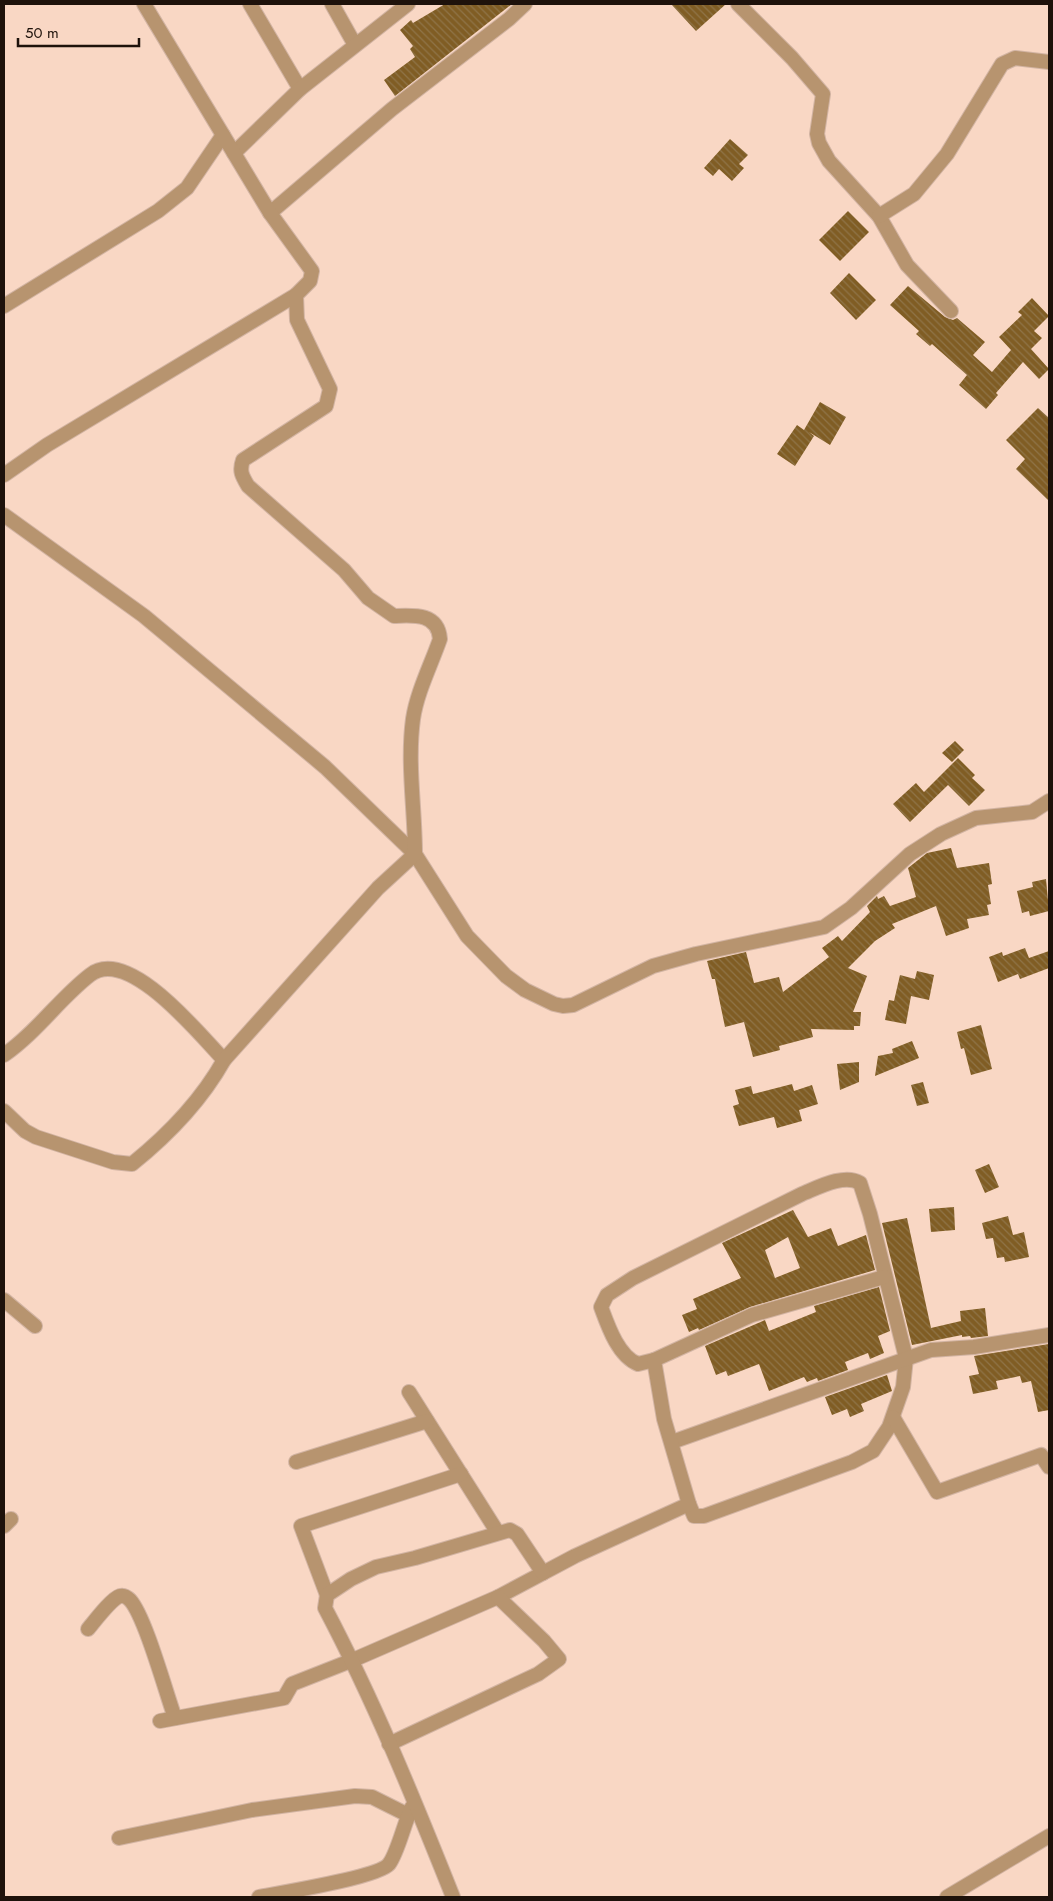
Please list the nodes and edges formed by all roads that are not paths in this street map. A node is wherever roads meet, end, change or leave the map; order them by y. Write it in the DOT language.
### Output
graph roads {
  1 [pos="144,4"];
  2 [pos="250,4"];
  3 [pos="332,4"];
  4 [pos="408,4"];
  5 [pos="525,4"];
  6 [pos="738,4"];
  7 [pos="355,45"];
  8 [pos="1049,62"];
  9 [pos="300,89"];
  10 [pos="223,135"];
  11 [pos="234,153"];
  12 [pos="270,213"];
  13 [pos="879,216"];
  14 [pos="296,295"];
  15 [pos="4,306"];
  16 [pos="951,311"];
  17 [pos="4,475"];
  18 [pos="4,515"];
  19 [pos="1049,801"];
  20 [pos="415,854"];
  21 [pos="4,1055"];
  22 [pos="224,1060"];
  23 [pos="4,1112"];
  24 [pos="884,1277"];
  25 [pos="4,1300"];
  26 [pos="35,1326"];
  27 [pos="1049,1335"];
  28 [pos="906,1358"];
  29 [pos="654,1360"];
  30 [pos="409,1392"];
  31 [pos="894,1417"];
  32 [pos="427,1422"];
  33 [pos="672,1442"];
  34 [pos="296,1462"];
  35 [pos="1049,1468"];
  36 [pos="461,1474"];
  37 [pos="689,1504"];
  38 [pos="498,1533"];
  39 [pos="543,1573"];
  40 [pos="327,1595"];
  41 [pos="498,1597"];
  42 [pos="88,1629"];
  43 [pos="353,1660"];
  44 [pos="175,1718"];
  45 [pos="160,1721"];
  46 [pos="389,1744"];
  47 [pos="415,1802"];
  48 [pos="408,1815"];
  49 [pos="1049,1836"];
  50 [pos="119,1838"];
  51 [pos="259,1897"];
  52 [pos="453,1897"];
  53 [pos="947,1897"];
  1 -- 10 [label="street"];
  2 -- 9 [label="street"];
  3 -- 7 [label="street"];
  4 -- 7 [label="street"];
  5 -- 12 [label="street"];
  6 -- 13 [label="street"];
  7 -- 9 [label="street"];
  8 -- 13 [label="street"];
  9 -- 11 [label="street"];
  10 -- 11 [label="street"];
  10 -- 15 [label="street"];
  11 -- 12 [label="street"];
  12 -- 14 [label="street"];
  13 -- 16 [label="street"];
  14 -- 17 [label="street"];
  14 -- 20 [label="street"];
  18 -- 20 [label="street"];
  19 -- 20 [label="street"];
  20 -- 22 [label="street"];
  21 -- 22 [label="street"];
  22 -- 23 [label="street"];
  24 -- 28 [label="street"];
  24 -- 29 [label="street"];
  24 -- 29 [label="street"];
  25 -- 26 [label="street"];
  27 -- 28 [label="street"];
  28 -- 31 [label="street"];
  28 -- 33 [label="street"];
  29 -- 33 [label="street"];
  30 -- 32 [label="street"];
  31 -- 35 [label="street"];
  31 -- 37 [label="street"];
  32 -- 34 [label="street"];
  32 -- 36 [label="street"];
  33 -- 37 [label="street"];
  36 -- 38 [label="street"];
  36 -- 40 [label="street"];
  37 -- 39 [label="street"];
  38 -- 39 [label="street"];
  38 -- 40 [label="street"];
  39 -- 41 [label="street"];
  40 -- 43 [label="street"];
  41 -- 43 [label="street"];
  41 -- 46 [label="street"];
  42 -- 44 [label="street"];
  43 -- 44 [label="street"];
  43 -- 46 [label="street"];
  44 -- 45 [label="street"];
  46 -- 47 [label="street"];
  47 -- 48 [label="street"];
  47 -- 52 [label="street"];
  48 -- 50 [label="street"];
  48 -- 51 [label="street"];
  49 -- 53 [label="street"];
}
